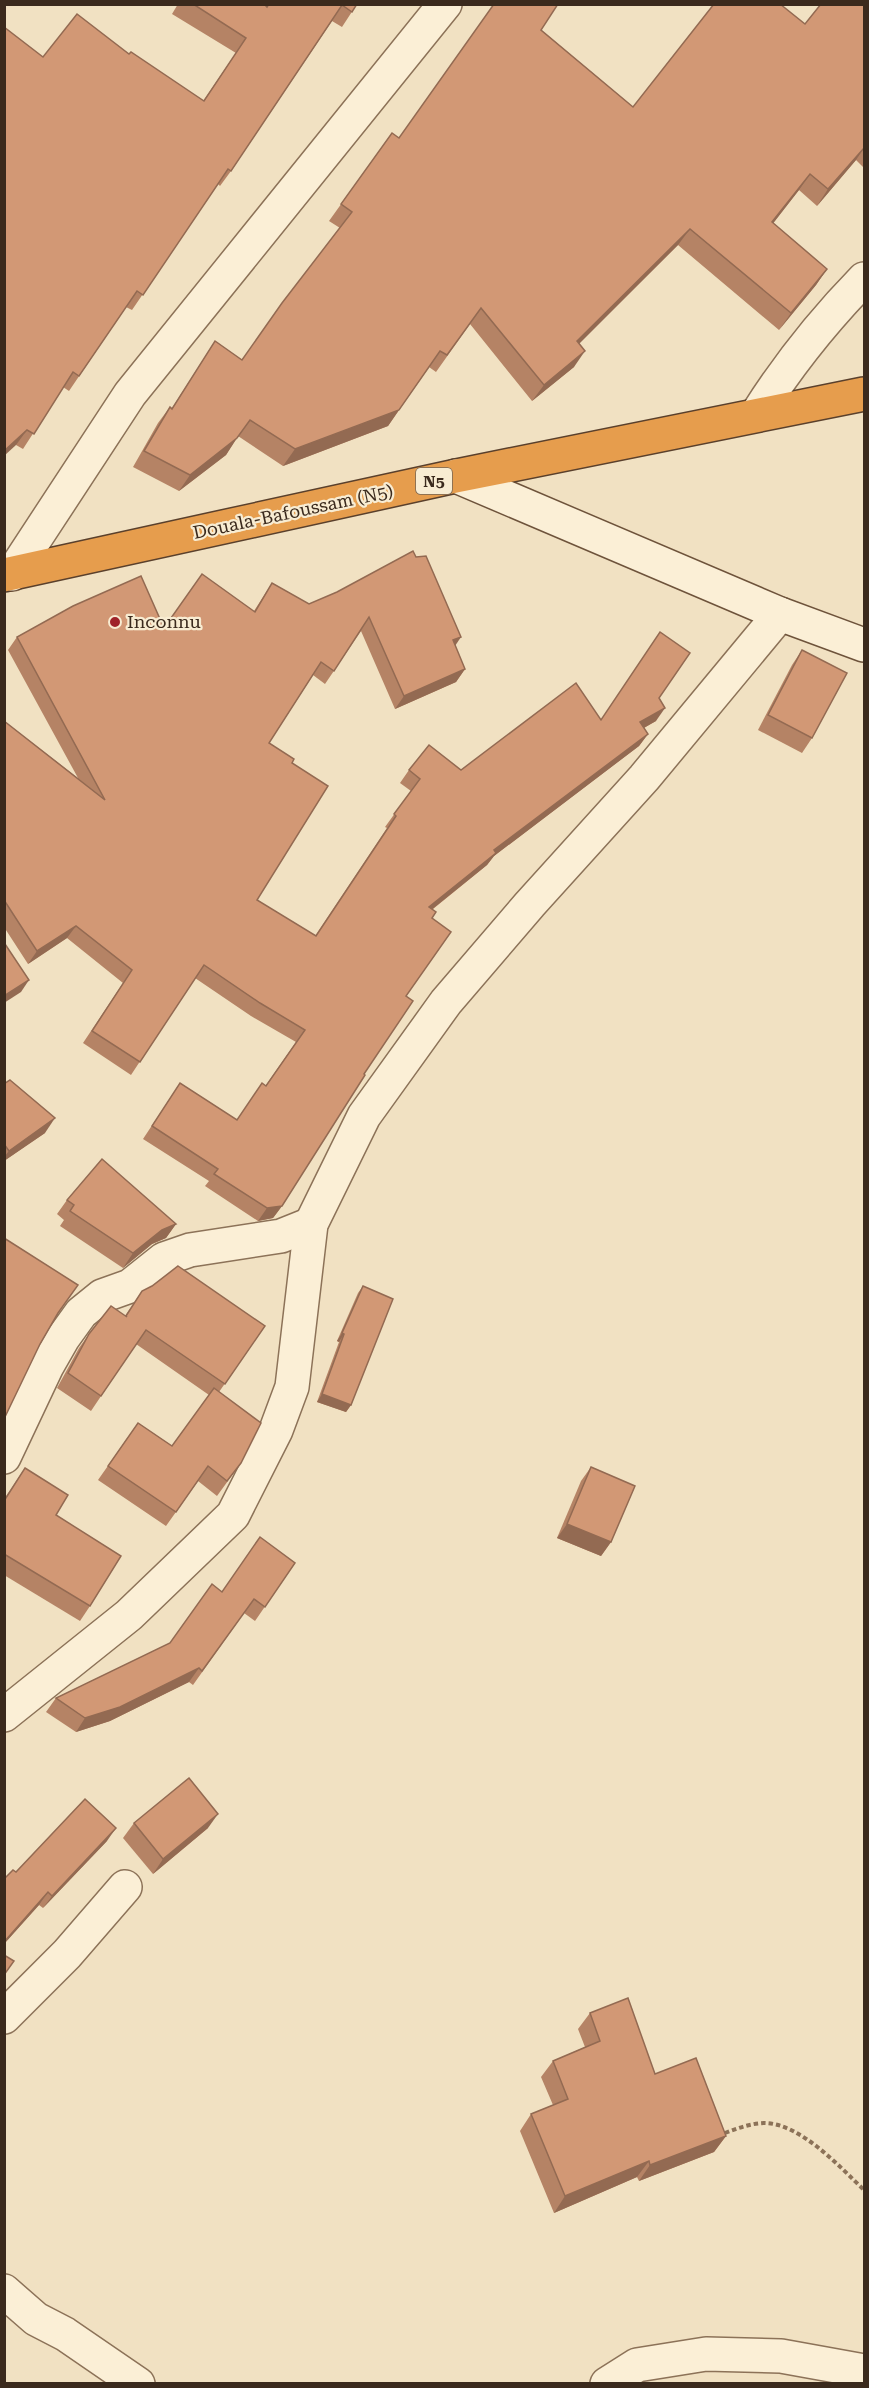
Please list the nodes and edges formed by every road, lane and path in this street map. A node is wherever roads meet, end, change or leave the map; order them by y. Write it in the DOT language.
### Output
graph roads {
  1 [pos="445,4"];
  2 [pos="864,279"];
  3 [pos="864,394"];
  4 [pos="757,414"];
  5 [pos="456,476"];
  6 [pos="8,575"];
  7 [pos="780,614"];
  8 [pos="864,645"];
  9 [pos="311,1224"];
  10 [pos="4,1457"];
  11 [pos="4,1714"];
  12 [pos="125,1887"];
  13 [pos="4,2017"];
  14 [pos="725,2133"];
  15 [pos="864,2190"];
  16 [pos="4,2291"];
  17 [pos="864,2371"];
  18 [pos="138,2384"];
  19 [pos="607,2384"];
  1 -- 6 [label="street"];
  2 -- 4 [label="street"];
  3 -- 4 [label="highway, Douala-Bafoussam (N5) / N5"];
  4 -- 5 [label="highway, Douala-Bafoussam (N5) / N5"];
  5 -- 6 [label="highway, Douala-Bafoussam (N5) / N5"];
  5 -- 7 [label="street"];
  7 -- 8 [label="street"];
  7 -- 9 [label="street"];
  9 -- 10 [label="street"];
  9 -- 11 [label="street"];
  12 -- 13 [label="street"];
  14 -- 15 [label="path"];
  16 -- 18 [label="street"];
  17 -- 19 [label="street"];
}
